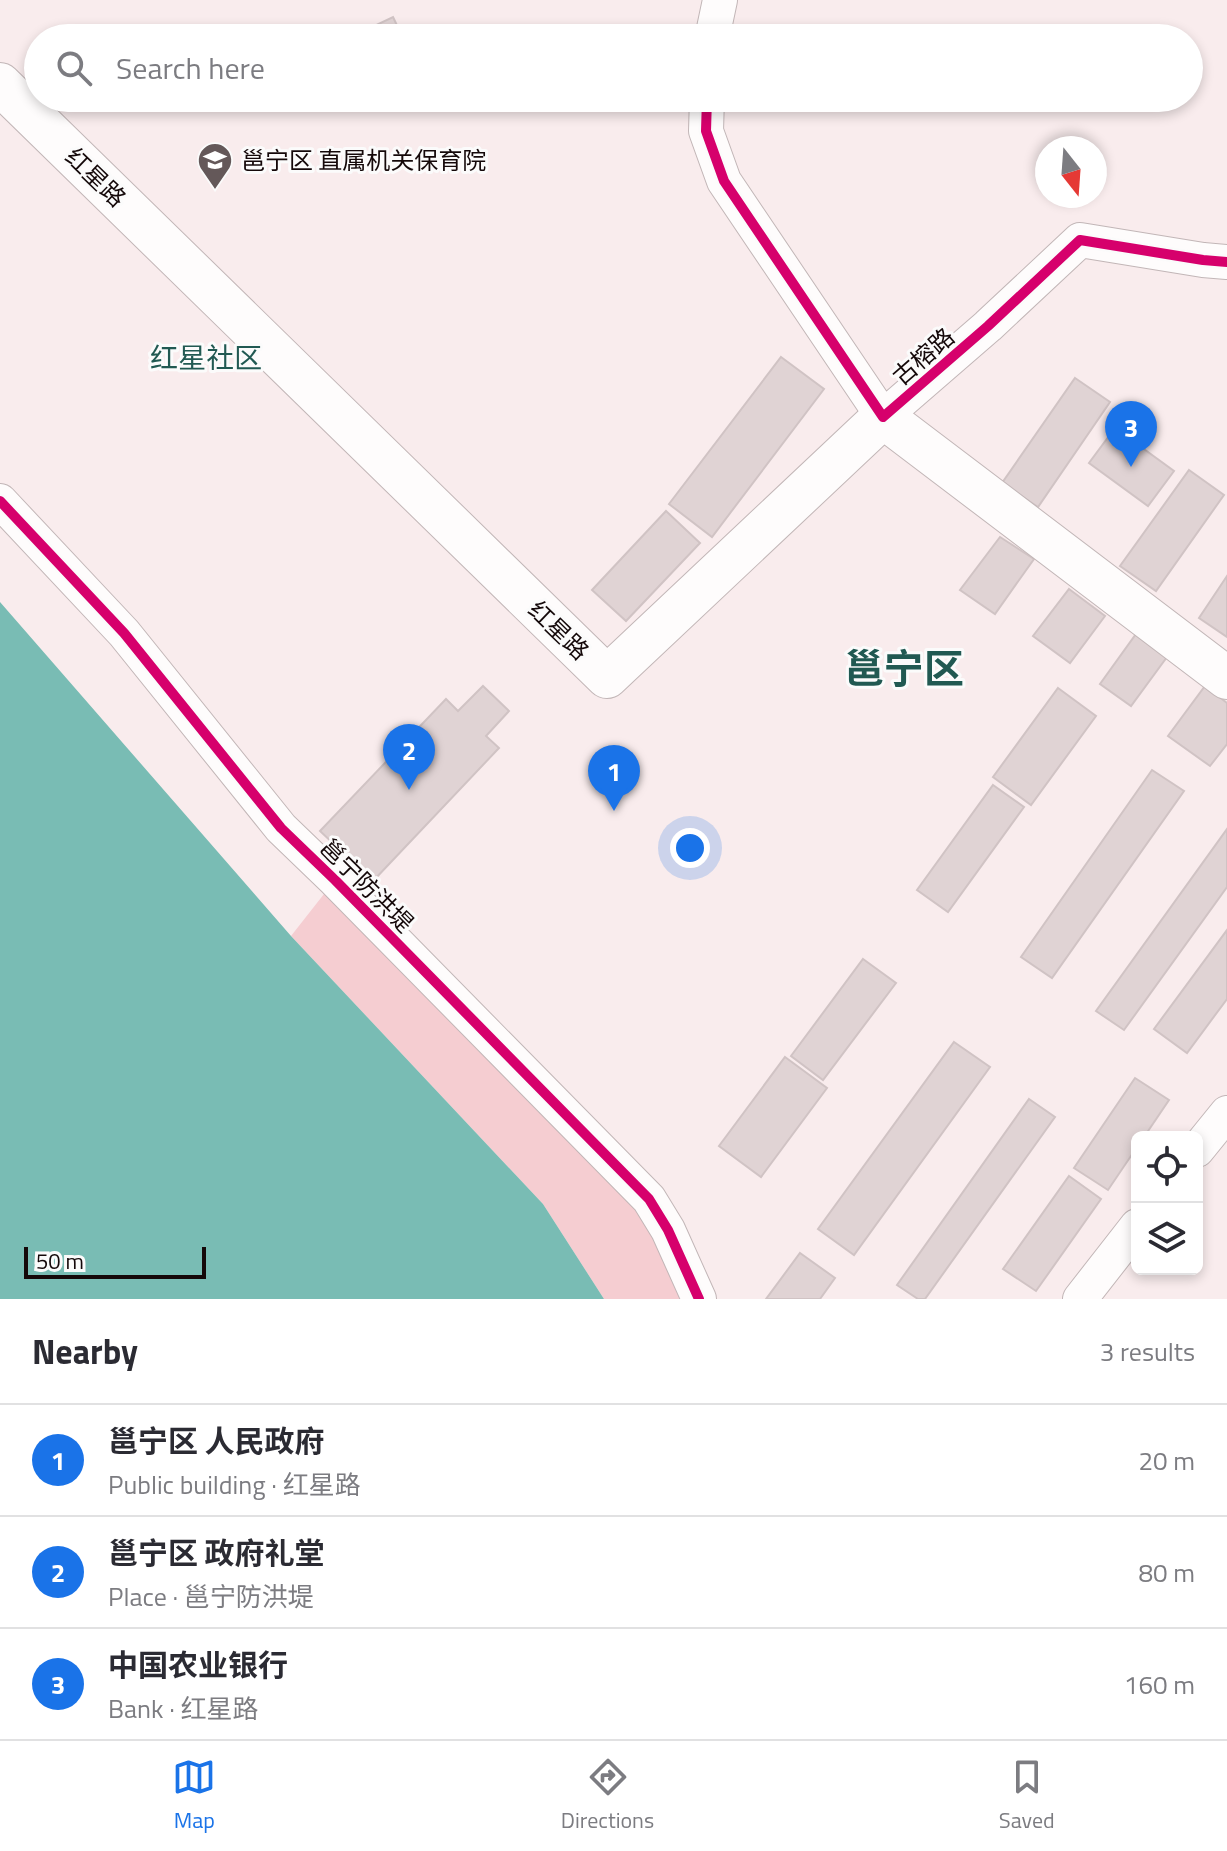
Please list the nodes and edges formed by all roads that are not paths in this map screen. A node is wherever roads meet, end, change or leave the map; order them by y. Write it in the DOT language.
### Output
graph roads {
  1 [pos="720,0"];
  2 [pos="715,24"];
  3 [pos="0,84"];
  4 [pos="24,107"];
  5 [pos="29,112"];
  6 [pos="707,112"];
  7 [pos="1227,262"];
  8 [pos="883,417"];
  9 [pos="0,501"];
  10 [pos="1227,678"];
  11 [pos="1227,1113"];
  12 [pos="1203,1143"];
  13 [pos="1131,1234"];
  14 [pos="699,1299"];
  15 [pos="1080,1299"];
  1 -- 2 [label="street"];
  3 -- 4 [label="main road, 红星路"];
  5 -- 8 [label="main road, 红星路"];
  6 -- 8 [label="street, 古榕路"];
  7 -- 8 [label="street, 古榕路"];
  8 -- 10 [label="main road"];
  9 -- 14 [label="street, 邕宁防洪堤"];
  11 -- 12 [label="street"];
  13 -- 15 [label="street"];
}
